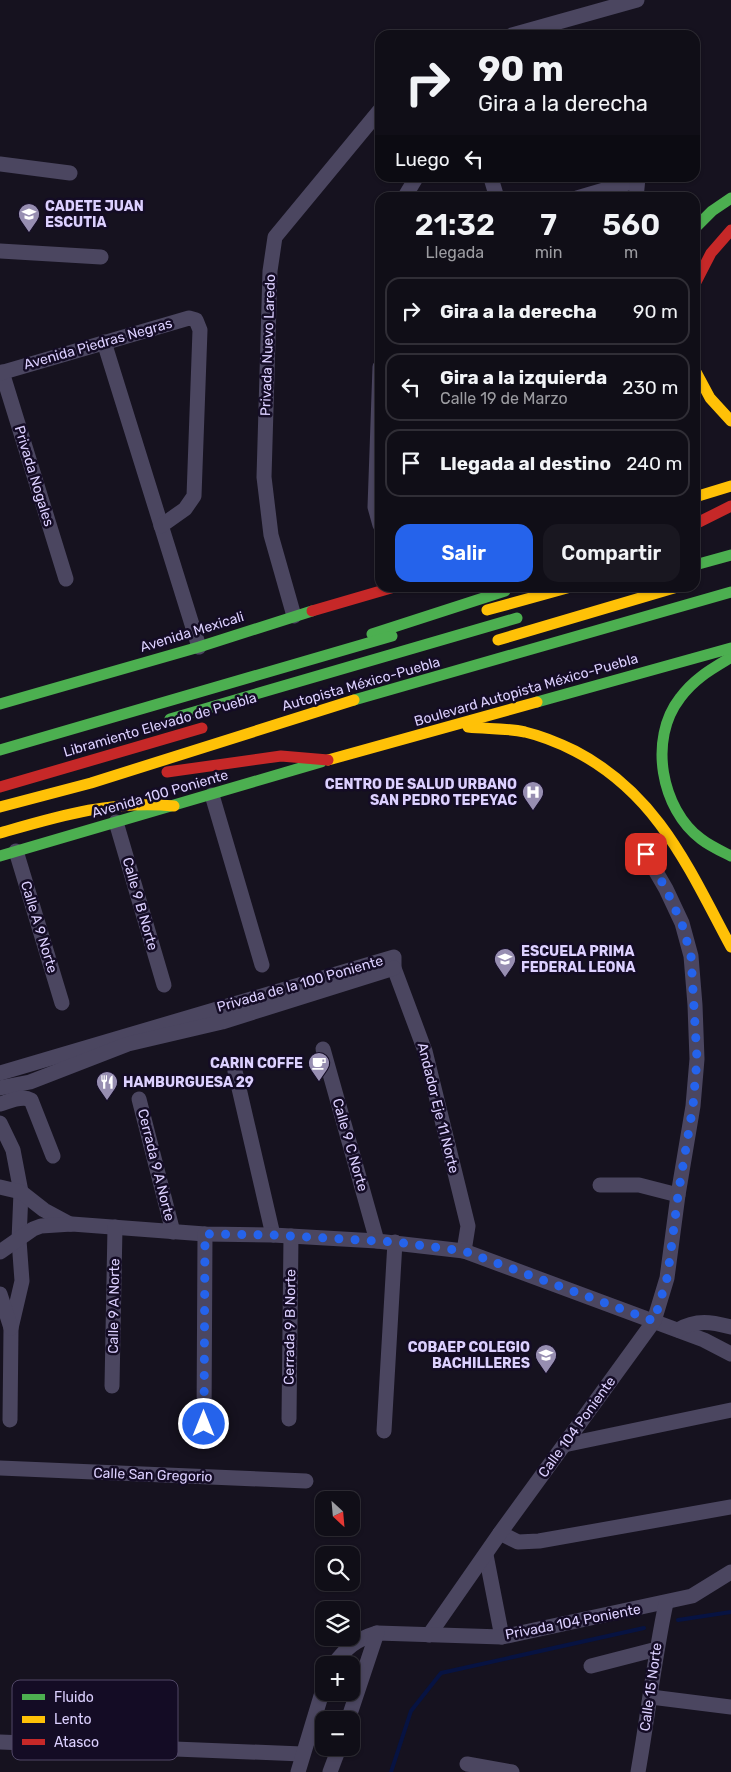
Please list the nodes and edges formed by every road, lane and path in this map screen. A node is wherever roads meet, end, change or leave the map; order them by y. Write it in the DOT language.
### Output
graph roads {
  1 [pos="637,0"];
  2 [pos="530,30"];
  3 [pos="375,116"];
  4 [pos="0,164"];
  5 [pos="70,173"];
  6 [pos="628,182"];
  7 [pos="596,192"];
  8 [pos="731,198"];
  9 [pos="700,223"];
  10 [pos="731,230"];
  11 [pos="0,251"];
  12 [pos="101,257"];
  13 [pos="700,274"];
  14 [pos="104,342"];
  15 [pos="1,372"];
  16 [pos="700,379"];
  17 [pos="731,422"];
  18 [pos="731,486"];
  19 [pos="700,495"];
  20 [pos="731,506"];
  21 [pos="700,522"];
  22 [pos="161,526"];
  23 [pos="731,554"];
  24 [pos="700,563"];
  25 [pos="66,579"];
  26 [pos="378,592"];
  27 [pos="504,592"];
  28 [pos="552,592"];
  29 [pos="660,592"];
  30 [pos="731,592"];
  31 [pos="527,615"];
  32 [pos="294,616"];
  33 [pos="485,644"];
  34 [pos="199,646"];
  35 [pos="731,648"];
  36 [pos="315,657"];
  37 [pos="731,658"];
  38 [pos="234,680"];
  39 [pos="0,704"];
  40 [pos="160,722"];
  41 [pos="215,724"];
  42 [pos="456,725"];
  43 [pos="29,729"];
  44 [pos="0,750"];
  45 [pos="328,760"];
  46 [pos="91,783"];
  47 [pos="0,787"];
  48 [pos="212,795"];
  49 [pos="174,806"];
  50 [pos="0,807"];
  51 [pos="116,822"];
  52 [pos="0,833"];
  53 [pos="640,844"];
  54 [pos="16,851"];
  55 [pos="0,856"];
  56 [pos="731,856"];
  57 [pos="731,947"];
  58 [pos="262,965"];
  59 [pos="394,968"];
  60 [pos="164,986"];
  61 [pos="62,1003"];
  62 [pos="324,1049"];
  63 [pos="235,1072"];
  64 [pos="0,1073"];
  65 [pos="0,1088"];
  66 [pos="139,1099"];
  67 [pos="0,1104"];
  68 [pos="0,1123"];
  69 [pos="53,1156"];
  70 [pos="600,1185"];
  71 [pos="0,1187"];
  72 [pos="21,1192"];
  73 [pos="678,1195"];
  74 [pos="72,1224"];
  75 [pos="115,1227"];
  76 [pos="173,1232"];
  77 [pos="205,1234"];
  78 [pos="273,1235"];
  79 [pos="291,1236"];
  80 [pos="19,1240"];
  81 [pos="377,1241"];
  82 [pos="395,1242"];
  83 [pos="464,1251"];
  84 [pos="0,1252"];
  85 [pos="1,1300"];
  86 [pos="18,1302"];
  87 [pos="654,1321"];
  88 [pos="11,1328"];
  89 [pos="731,1328"];
  90 [pos="678,1330"];
  91 [pos="704,1340"];
  92 [pos="731,1344"];
  93 [pos="731,1354"];
  94 [pos="112,1386"];
  95 [pos="731,1410"];
  96 [pos="289,1419"];
  97 [pos="10,1420"];
  98 [pos="204,1424"];
  99 [pos="384,1431"];
  100 [pos="564,1445"];
  101 [pos="0,1468"];
  102 [pos="306,1481"];
  103 [pos="731,1507"];
  104 [pos="500,1533"];
  105 [pos="486,1555"];
  106 [pos="731,1572"];
  107 [pos="666,1603"];
  108 [pos="377,1633"];
  109 [pos="429,1635"];
  110 [pos="502,1637"];
  111 [pos="657,1649"];
  112 [pos="340,1656"];
  113 [pos="591,1666"];
  114 [pos="651,1697"];
  115 [pos="319,1701"];
  116 [pos="731,1707"];
  117 [pos="351,1711"];
  118 [pos="178,1749"];
  119 [pos="302,1754"];
  120 [pos="336,1756"];
  121 [pos="467,1764"];
  122 [pos="298,1772"];
  123 [pos="330,1772"];
  124 [pos="512,1772"];
  125 [pos="638,1772"];
  1 -- 2 [label="street"];
  3 -- 32 [label="street, Privada Nuevo Laredo"];
  4 -- 5 [label="street"];
  6 -- 7 [label="street"];
  8 -- 9 [label="main road"];
  10 -- 13 [label="main road"];
  11 -- 12 [label="street"];
  14 -- 15 [label="street, Avenida Piedras Negras"];
  14 -- 22 [label="street"];
  14 -- 22 [label="street, Avenida Piedras Negras"];
  15 -- 25 [label="street, Privada Nogales"];
  16 -- 17 [label="main road"];
  18 -- 19 [label="main road"];
  20 -- 21 [label="main road"];
  22 -- 34 [label="street"];
  23 -- 24 [label="main road"];
  26 -- 32 [label="main road, Avenida Mexicali"];
  27 -- 36 [label="main road"];
  28 -- 36 [label="main road"];
  29 -- 33 [label="main road"];
  30 -- 46 [label="main road, Autopista México-Puebla"];
  31 -- 40 [label="main road, Libramiento Elevado de Puebla"];
  32 -- 34 [label="main road, Avenida Mexicali"];
  34 -- 39 [label="main road, Avenida Mexicali"];
  35 -- 42 [label="main road, Boulevard Autopista México-Puebla"];
  36 -- 38 [label="main road"];
  37 -- 56 [label="main road"];
  38 -- 43 [label="main road"];
  38 -- 44 [label="main road"];
  41 -- 47 [label="main road, Libramiento Elevado de Puebla"];
  42 -- 45 [label="main road, Boulevard Autopista México-Puebla"];
  42 -- 57 [label="main road"];
  45 -- 46 [label="main road"];
  45 -- 48 [label="main road, Avenida 100 Poniente"];
  46 -- 50 [label="main road, Autopista México-Puebla"];
  48 -- 49 [label="main road, Avenida 100 Poniente"];
  48 -- 58 [label="street"];
  49 -- 51 [label="main road, Avenida 100 Poniente"];
  49 -- 52 [label="main road"];
  51 -- 54 [label="main road, Avenida 100 Poniente"];
  51 -- 60 [label="street, Calle 9 B Norte"];
  53 -- 73 [label="street, Calle 104 Poniente"];
  54 -- 55 [label="main road, Avenida 100 Poniente"];
  54 -- 61 [label="street, Calle A 9 Norte"];
  59 -- 64 [label="street, Privada de la 100 Poniente"];
  59 -- 65 [label="street, Privada de la 100 Poniente"];
  59 -- 83 [label="street, Andador Eje 11 Norte"];
  62 -- 81 [label="street, Calle 9 C Norte"];
  63 -- 78 [label="street"];
  66 -- 76 [label="street, Cerrada 9 A Norte"];
  67 -- 69 [label="street"];
  68 -- 72 [label="street"];
  70 -- 73 [label="street"];
  71 -- 72 [label="street"];
  72 -- 74 [label="street"];
  72 -- 80 [label="street"];
  73 -- 87 [label="street, Calle 104 Poniente"];
  74 -- 75 [label="street"];
  74 -- 80 [label="street"];
  75 -- 76 [label="street"];
  75 -- 94 [label="street, Calle 9 A Norte"];
  76 -- 77 [label="street"];
  77 -- 78 [label="street"];
  77 -- 98 [label="street"];
  78 -- 79 [label="street"];
  79 -- 81 [label="street"];
  79 -- 96 [label="street, Cerrada 9 B Norte"];
  80 -- 84 [label="street"];
  80 -- 86 [label="street"];
  81 -- 82 [label="street"];
  82 -- 83 [label="street"];
  82 -- 99 [label="street"];
  83 -- 87 [label="street"];
  85 -- 86 [label="street"];
  85 -- 88 [label="street"];
  86 -- 88 [label="street"];
  87 -- 90 [label="street"];
  87 -- 100 [label="street, Calle 104 Poniente"];
  88 -- 97 [label="street"];
  89 -- 90 [label="street"];
  90 -- 91 [label="street"];
  91 -- 92 [label="street"];
  91 -- 93 [label="street"];
  95 -- 100 [label="street"];
  100 -- 104 [label="street, Calle 104 Poniente"];
  101 -- 102 [label="street, Calle San Gregorio"];
  103 -- 104 [label="street"];
  104 -- 105 [label="street, Calle 104 Poniente"];
  105 -- 109 [label="street, Calle 104 Poniente"];
  105 -- 110 [label="street"];
  106 -- 107 [label="street, Privada 104 Poniente"];
  107 -- 110 [label="street, Privada 104 Poniente"];
  107 -- 111 [label="street, Calle 15 Norte"];
  108 -- 109 [label="street, Privada 104 Poniente"];
  108 -- 112 [label="street"];
  108 -- 117 [label="street"];
  109 -- 110 [label="street, Privada 104 Poniente"];
  111 -- 113 [label="street"];
  111 -- 114 [label="street, Calle 15 Norte"];
  114 -- 116 [label="street"];
  114 -- 125 [label="street, Calle 15 Norte"];
  115 -- 119 [label="street"];
  118 -- 119 [label="street"];
  119 -- 122 [label="street"];
  120 -- 123 [label="street"];
  121 -- 124 [label="street"];
}
